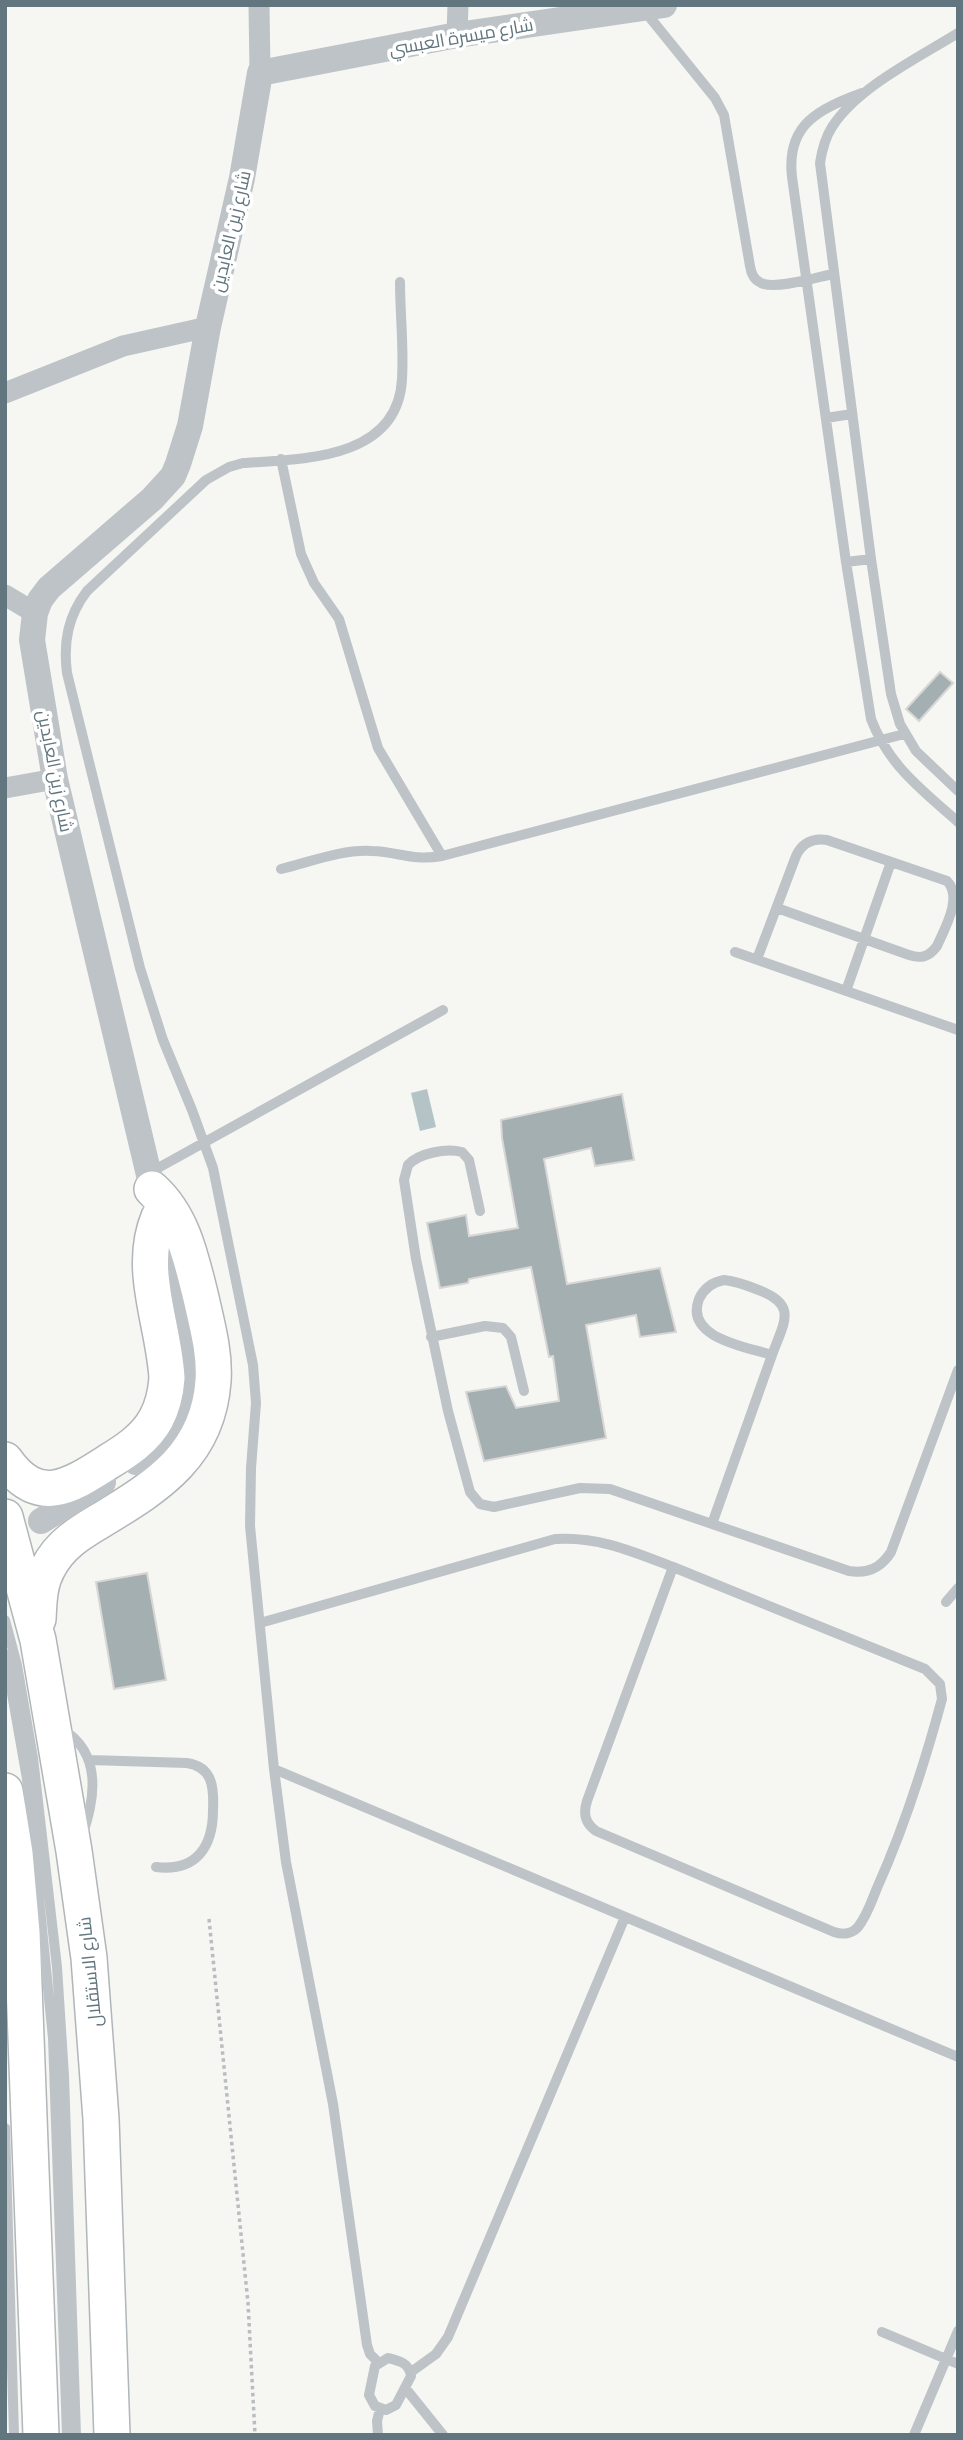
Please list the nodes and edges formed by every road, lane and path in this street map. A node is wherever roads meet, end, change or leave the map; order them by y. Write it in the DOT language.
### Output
graph roads {
  1 [pos="259,5"];
  2 [pos="458,5"];
  3 [pos="653,7"];
  4 [pos="554,13"];
  5 [pos="958,33"];
  6 [pos="457,35"];
  7 [pos="260,73"];
  8 [pos="868,90"];
  9 [pos="833,274"];
  10 [pos="807,279"];
  11 [pos="400,282"];
  12 [pos="208,327"];
  13 [pos="5,393"];
  14 [pos="852,414"];
  15 [pos="826,418"];
  16 [pos="281,459"];
  17 [pos="871,559"];
  18 [pos="846,562"];
  19 [pos="5,595"];
  20 [pos="35,613"];
  21 [pos="904,734"];
  22 [pos="879,739"];
  23 [pos="55,779"];
  24 [pos="5,788"];
  25 [pos="958,791"];
  26 [pos="958,822"];
  27 [pos="442,856"];
  28 [pos="891,862"];
  29 [pos="281,869"];
  30 [pos="777,908"];
  31 [pos="864,939"];
  32 [pos="736,952"];
  33 [pos="757,959"];
  34 [pos="846,991"];
  35 [pos="443,1010"];
  36 [pos="958,1030"];
  37 [pos="205,1142"];
  38 [pos="153,1193"];
  39 [pos="480,1211"];
  40 [pos="431,1337"];
  41 [pos="772,1355"];
  42 [pos="958,1370"];
  43 [pos="524,1391"];
  44 [pos="5,1460"];
  45 [pos="5,1517"];
  46 [pos="41,1521"];
  47 [pos="712,1524"];
  48 [pos="673,1567"];
  49 [pos="958,1588"];
  50 [pos="946,1602"];
  51 [pos="5,1620"];
  52 [pos="260,1623"];
  53 [pos="38,1640"];
  54 [pos="5,1654"];
  55 [pos="52,1726"];
  56 [pos="90,1760"];
  57 [pos="274,1769"];
  58 [pos="5,1791"];
  59 [pos="74,1851"];
  60 [pos="156,1867"];
  61 [pos="625,1917"];
  62 [pos="209,1919"];
  63 [pos="958,2057"];
  64 [pos="5,2128"];
  65 [pos="958,2331"];
  66 [pos="882,2332"];
  67 [pos="946,2359"];
  68 [pos="378,2362"];
  69 [pos="958,2364"];
  70 [pos="411,2372"];
  71 [pos="406,2389"];
  72 [pos="380,2409"];
  73 [pos="14,2435"];
  74 [pos="41,2435"];
  75 [pos="67,2435"];
  76 [pos="76,2435"];
  77 [pos="112,2435"];
  78 [pos="255,2435"];
  79 [pos="378,2435"];
  80 [pos="443,2435"];
  81 [pos="914,2435"];
  1 -- 7 [label="street, شارع زين العابدين"];
  2 -- 6 [label="street"];
  3 -- 4 [label="street, شارع ميسرة العبسي"];
  3 -- 10 [label="lane"];
  4 -- 6 [label="street, شارع ميسرة العبسي"];
  5 -- 8 [label="lane"];
  6 -- 7 [label="street, شارع ميسرة العبسي"];
  7 -- 12 [label="street, شارع زين العابدين"];
  8 -- 9 [label="lane"];
  8 -- 10 [label="lane"];
  9 -- 10 [label="lane"];
  9 -- 14 [label="lane"];
  10 -- 15 [label="lane"];
  11 -- 16 [label="lane"];
  12 -- 13 [label="street"];
  12 -- 20 [label="street, شارع زين العابدين"];
  14 -- 15 [label="lane"];
  14 -- 17 [label="lane"];
  15 -- 18 [label="lane"];
  16 -- 27 [label="lane"];
  16 -- 37 [label="lane"];
  17 -- 18 [label="lane"];
  17 -- 21 [label="lane"];
  18 -- 22 [label="lane"];
  19 -- 20 [label="street"];
  20 -- 23 [label="street, شارع زين العابدين"];
  21 -- 22 [label="lane"];
  21 -- 25 [label="lane"];
  22 -- 26 [label="lane"];
  22 -- 27 [label="lane"];
  23 -- 24 [label="street"];
  23 -- 38 [label="street, شارع زين العابدين"];
  27 -- 29 [label="lane"];
  28 -- 30 [label="lane"];
  28 -- 31 [label="lane"];
  28 -- 31 [label="lane"];
  30 -- 31 [label="lane"];
  30 -- 33 [label="lane"];
  31 -- 34 [label="lane"];
  32 -- 33 [label="lane"];
  33 -- 34 [label="lane"];
  34 -- 36 [label="lane"];
  35 -- 37 [label="lane"];
  37 -- 38 [label="lane"];
  37 -- 52 [label="lane"];
  38 -- 44 [label="highway"];
  38 -- 46 [label="street, شارع زين العابدين"];
  38 -- 53 [label="highway"];
  39 -- 40 [label="lane"];
  40 -- 43 [label="lane"];
  40 -- 47 [label="lane"];
  41 -- 41 [label="lane"];
  41 -- 47 [label="lane"];
  42 -- 47 [label="lane"];
  45 -- 53 [label="highway, شارع الاستقلال"];
  48 -- 48 [label="lane"];
  48 -- 52 [label="lane"];
  49 -- 50 [label="lane"];
  51 -- 76 [label="lane"];
  52 -- 57 [label="lane"];
  53 -- 55 [label="highway, شارع الاستقلال"];
  54 -- 75 [label="lane"];
  55 -- 56 [label="lane"];
  55 -- 59 [label="highway, شارع الاستقلال"];
  56 -- 59 [label="lane"];
  56 -- 60 [label="lane"];
  57 -- 61 [label="lane"];
  57 -- 68 [label="lane"];
  58 -- 74 [label="highway"];
  59 -- 77 [label="highway, شارع الاستقلال"];
  61 -- 63 [label="lane"];
  61 -- 70 [label="lane"];
  62 -- 78 [label="path"];
  64 -- 73 [label="lane"];
  65 -- 67 [label="lane"];
  66 -- 67 [label="lane"];
  67 -- 69 [label="lane"];
  67 -- 81 [label="lane"];
  68 -- 70 [label="lane"];
  68 -- 72 [label="lane"];
  70 -- 71 [label="lane"];
  71 -- 72 [label="lane"];
  71 -- 80 [label="lane"];
  72 -- 79 [label="lane"];
}
